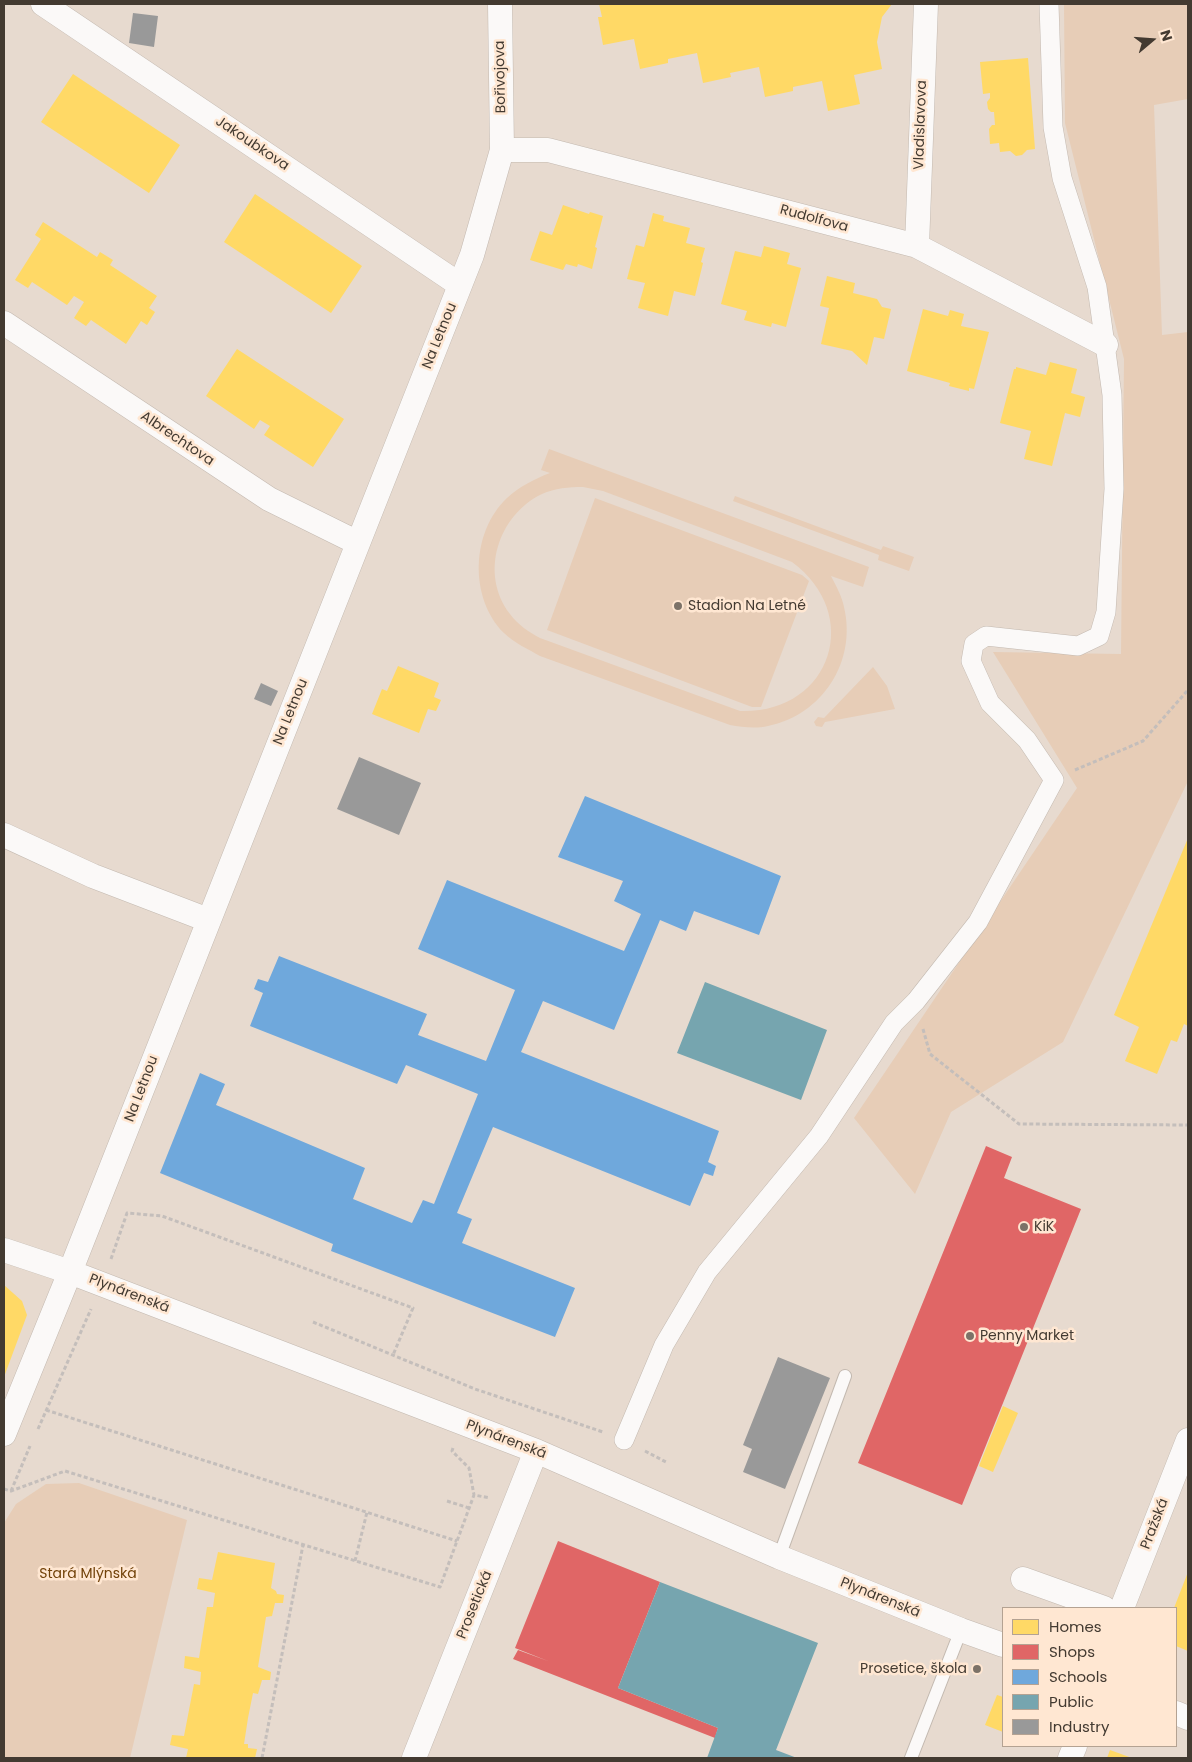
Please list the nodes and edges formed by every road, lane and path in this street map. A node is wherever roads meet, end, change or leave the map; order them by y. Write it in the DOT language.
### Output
graph roads {
  1 [pos="43,4"];
  2 [pos="500,4"];
  3 [pos="926,4"];
  4 [pos="1050,4"];
  5 [pos="502,150"];
  6 [pos="917,246"];
  7 [pos="460,285"];
  8 [pos="4,323"];
  9 [pos="1106,345"];
  10 [pos="358,543"];
  11 [pos="1188,690"];
  12 [pos="1054,780"];
  13 [pos="4,835"];
  14 [pos="208,920"];
  15 [pos="916,1000"];
  16 [pos="1188,1125"];
  17 [pos="4,1250"];
  18 [pos="70,1272"];
  19 [pos="412,1308"];
  20 [pos="313,1322"];
  21 [pos="393,1355"];
  22 [pos="845,1376"];
  23 [pos="46,1410"];
  24 [pos="4,1434"];
  25 [pos="624,1440"];
  26 [pos="1188,1440"];
  27 [pos="536,1451"];
  28 [pos="4,1489"];
  29 [pos="448,1501"];
  30 [pos="515,1504"];
  31 [pos="469,1508"];
  32 [pos="367,1512"];
  33 [pos="457,1541"];
  34 [pos="304,1545"];
  35 [pos="779,1557"];
  36 [pos="355,1561"];
  37 [pos="1023,1579"];
  38 [pos="1101,1607"];
  39 [pos="1122,1607"];
  40 [pos="961,1630"];
  41 [pos="1002,1645"];
  42 [pos="262,1758"];
  43 [pos="414,1758"];
  44 [pos="911,1758"];
  1 -- 7 [label="street, Jakoubkova"];
  2 -- 5 [label="street, Bořivojova"];
  3 -- 6 [label="street, Vladislavova"];
  4 -- 9 [label="street"];
  5 -- 6 [label="street, Rudolfova"];
  5 -- 7 [label="street, Na Letnou"];
  6 -- 9 [label="street, Rudolfova"];
  7 -- 10 [label="street, Na Letnou"];
  8 -- 10 [label="street, Albrechtova"];
  9 -- 12 [label="street"];
  10 -- 14 [label="street, Na Letnou"];
  11 -- 12 [label="path"];
  12 -- 15 [label="street"];
  13 -- 14 [label="street"];
  14 -- 18 [label="street, Na Letnou"];
  15 -- 16 [label="path"];
  15 -- 25 [label="street"];
  17 -- 18 [label="street, Plynárenská"];
  18 -- 24 [label="street"];
  18 -- 27 [label="street, Plynárenská"];
  19 -- 21 [label="path"];
  20 -- 21 [label="path"];
  21 -- 25 [label="path"];
  22 -- 35 [label="lane"];
  23 -- 32 [label="path"];
  26 -- 39 [label="street, Pražská"];
  27 -- 30 [label="street, Prosetická"];
  27 -- 35 [label="street, Plynárenská"];
  28 -- 34 [label="path"];
  29 -- 31 [label="path"];
  30 -- 31 [label="path"];
  30 -- 43 [label="street, Prosetická"];
  31 -- 33 [label="path"];
  32 -- 33 [label="path"];
  32 -- 36 [label="path"];
  33 -- 36 [label="path"];
  34 -- 36 [label="path"];
  34 -- 42 [label="path"];
  35 -- 40 [label="street, Plynárenská"];
  37 -- 38 [label="street"];
  40 -- 41 [label="street, Plynárenská"];
  40 -- 44 [label="lane"];
}
